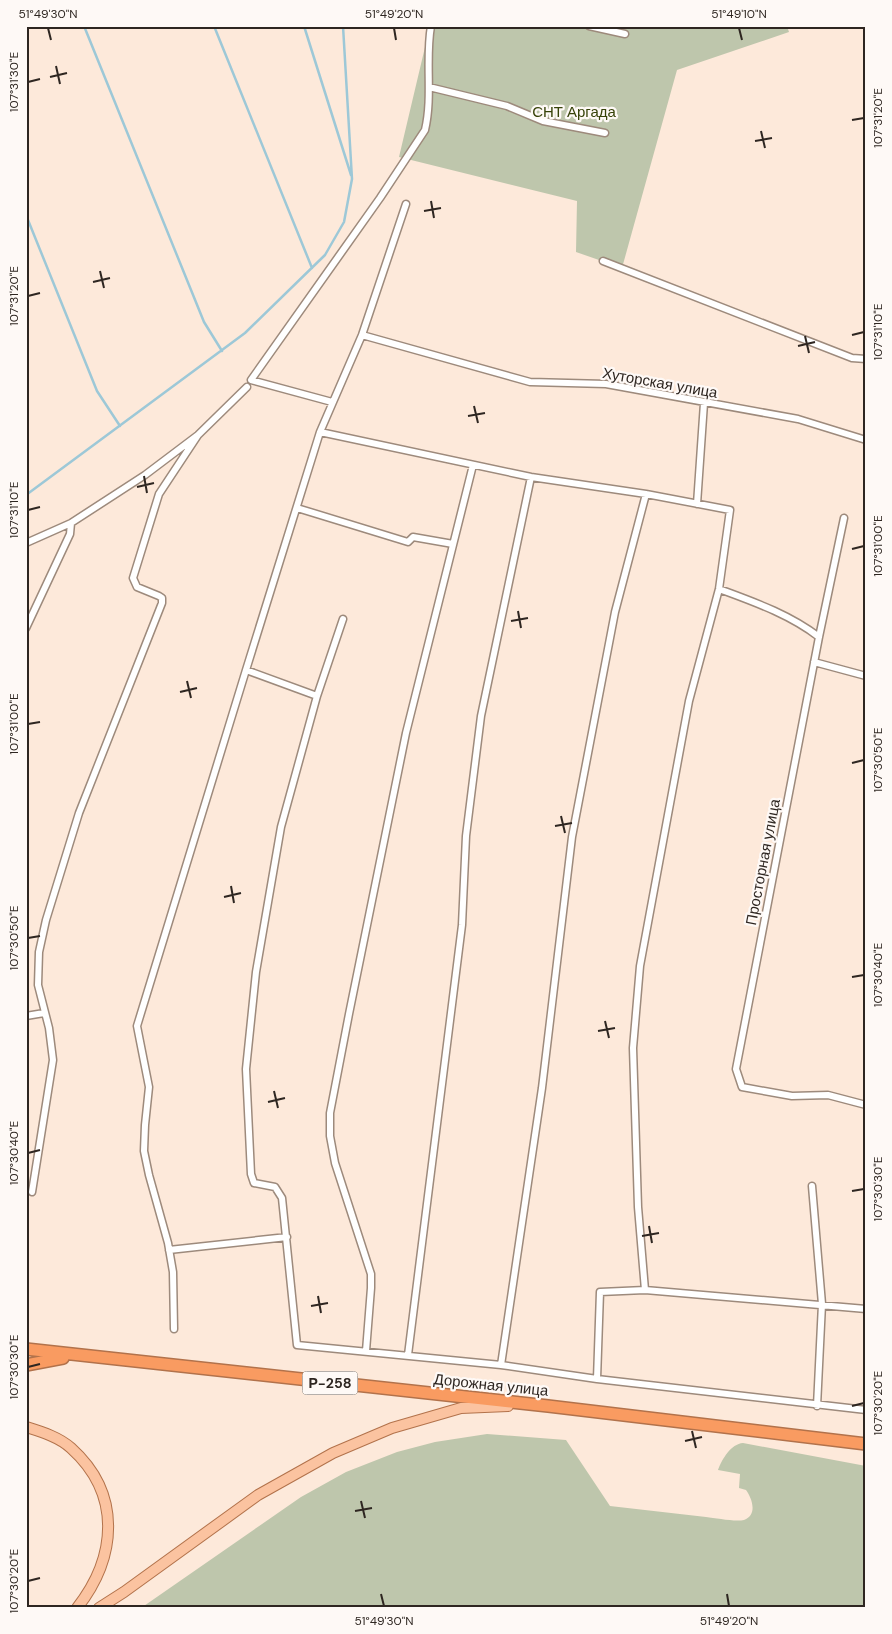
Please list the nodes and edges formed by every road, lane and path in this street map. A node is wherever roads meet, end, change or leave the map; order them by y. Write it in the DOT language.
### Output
graph roads {
  1 [pos="431,26"];
  2 [pos="589,26"];
  3 [pos="625,34"];
  4 [pos="428,87"];
  5 [pos="605,133"];
  6 [pos="406,204"];
  7 [pos="603,260"];
  8 [pos="362,335"];
  9 [pos="866,359"];
  10 [pos="247,387"];
  11 [pos="332,402"];
  12 [pos="704,403"];
  13 [pos="320,432"];
  14 [pos="198,435"];
  15 [pos="866,440"];
  16 [pos="473,465"];
  17 [pos="531,477"];
  18 [pos="646,494"];
  19 [pos="697,504"];
  20 [pos="297,508"];
  21 [pos="844,518"];
  22 [pos="71,523"];
  23 [pos="26,543"];
  24 [pos="453,544"];
  25 [pos="719,589"];
  26 [pos="342,618"];
  27 [pos="26,628"];
  28 [pos="819,637"];
  29 [pos="814,662"];
  30 [pos="246,670"];
  31 [pos="866,676"];
  32 [pos="317,696"];
  33 [pos="44,1013"];
  34 [pos="26,1016"];
  35 [pos="866,1105"];
  36 [pos="812,1186"];
  37 [pos="32,1192"];
  38 [pos="287,1237"];
  39 [pos="169,1250"];
  40 [pos="645,1290"];
  41 [pos="822,1304"];
  42 [pos="866,1309"];
  43 [pos="174,1329"];
  44 [pos="26,1349"];
  45 [pos="366,1351"];
  46 [pos="408,1355"];
  47 [pos="113,1360"];
  48 [pos="26,1365"];
  49 [pos="501,1365"];
  50 [pos="597,1379"];
  51 [pos="548,1406"];
  52 [pos="817,1406"];
  53 [pos="866,1410"];
  54 [pos="26,1427"];
  55 [pos="866,1444"];
  56 [pos="77,1608"];
  57 [pos="99,1608"];
  1 -- 4 [label="street"];
  2 -- 3 [label="street"];
  4 -- 5 [label="street"];
  4 -- 11 [label="street"];
  6 -- 8 [label="street"];
  7 -- 9 [label="street"];
  8 -- 11 [label="street"];
  8 -- 12 [label="street, Хуторская улица"];
  10 -- 14 [label="street"];
  11 -- 13 [label="street"];
  12 -- 15 [label="street, Хуторская улица"];
  12 -- 19 [label="street"];
  13 -- 16 [label="street"];
  13 -- 20 [label="street"];
  14 -- 22 [label="street"];
  14 -- 33 [label="street"];
  16 -- 17 [label="street"];
  16 -- 24 [label="street"];
  17 -- 18 [label="street"];
  17 -- 46 [label="street"];
  18 -- 19 [label="street"];
  18 -- 49 [label="street"];
  19 -- 25 [label="street"];
  20 -- 24 [label="street"];
  20 -- 30 [label="street"];
  21 -- 28 [label="street, Просторная улица"];
  22 -- 23 [label="street"];
  22 -- 27 [label="street"];
  24 -- 45 [label="street"];
  25 -- 28 [label="street"];
  25 -- 40 [label="street"];
  26 -- 32 [label="street"];
  28 -- 29 [label="street, Просторная улица"];
  29 -- 31 [label="street"];
  29 -- 35 [label="street, Просторная улица"];
  30 -- 32 [label="street"];
  30 -- 39 [label="street"];
  32 -- 38 [label="street"];
  33 -- 34 [label="street"];
  33 -- 37 [label="street"];
  36 -- 41 [label="street"];
  38 -- 39 [label="street"];
  38 -- 45 [label="street"];
  39 -- 43 [label="street"];
  40 -- 41 [label="street"];
  40 -- 50 [label="street"];
  41 -- 42 [label="street"];
  41 -- 52 [label="street"];
  44 -- 47 [label="highway"];
  45 -- 46 [label="street"];
  46 -- 49 [label="street"];
  47 -- 48 [label="highway, Р-258"];
  47 -- 51 [label="highway, Дорожная улица / Р-258"];
  49 -- 50 [label="street"];
  50 -- 52 [label="street"];
  51 -- 55 [label="highway, Дорожная улица / Р-258"];
  51 -- 57 [label="main road"];
  52 -- 53 [label="street"];
  54 -- 56 [label="main road"];
}
